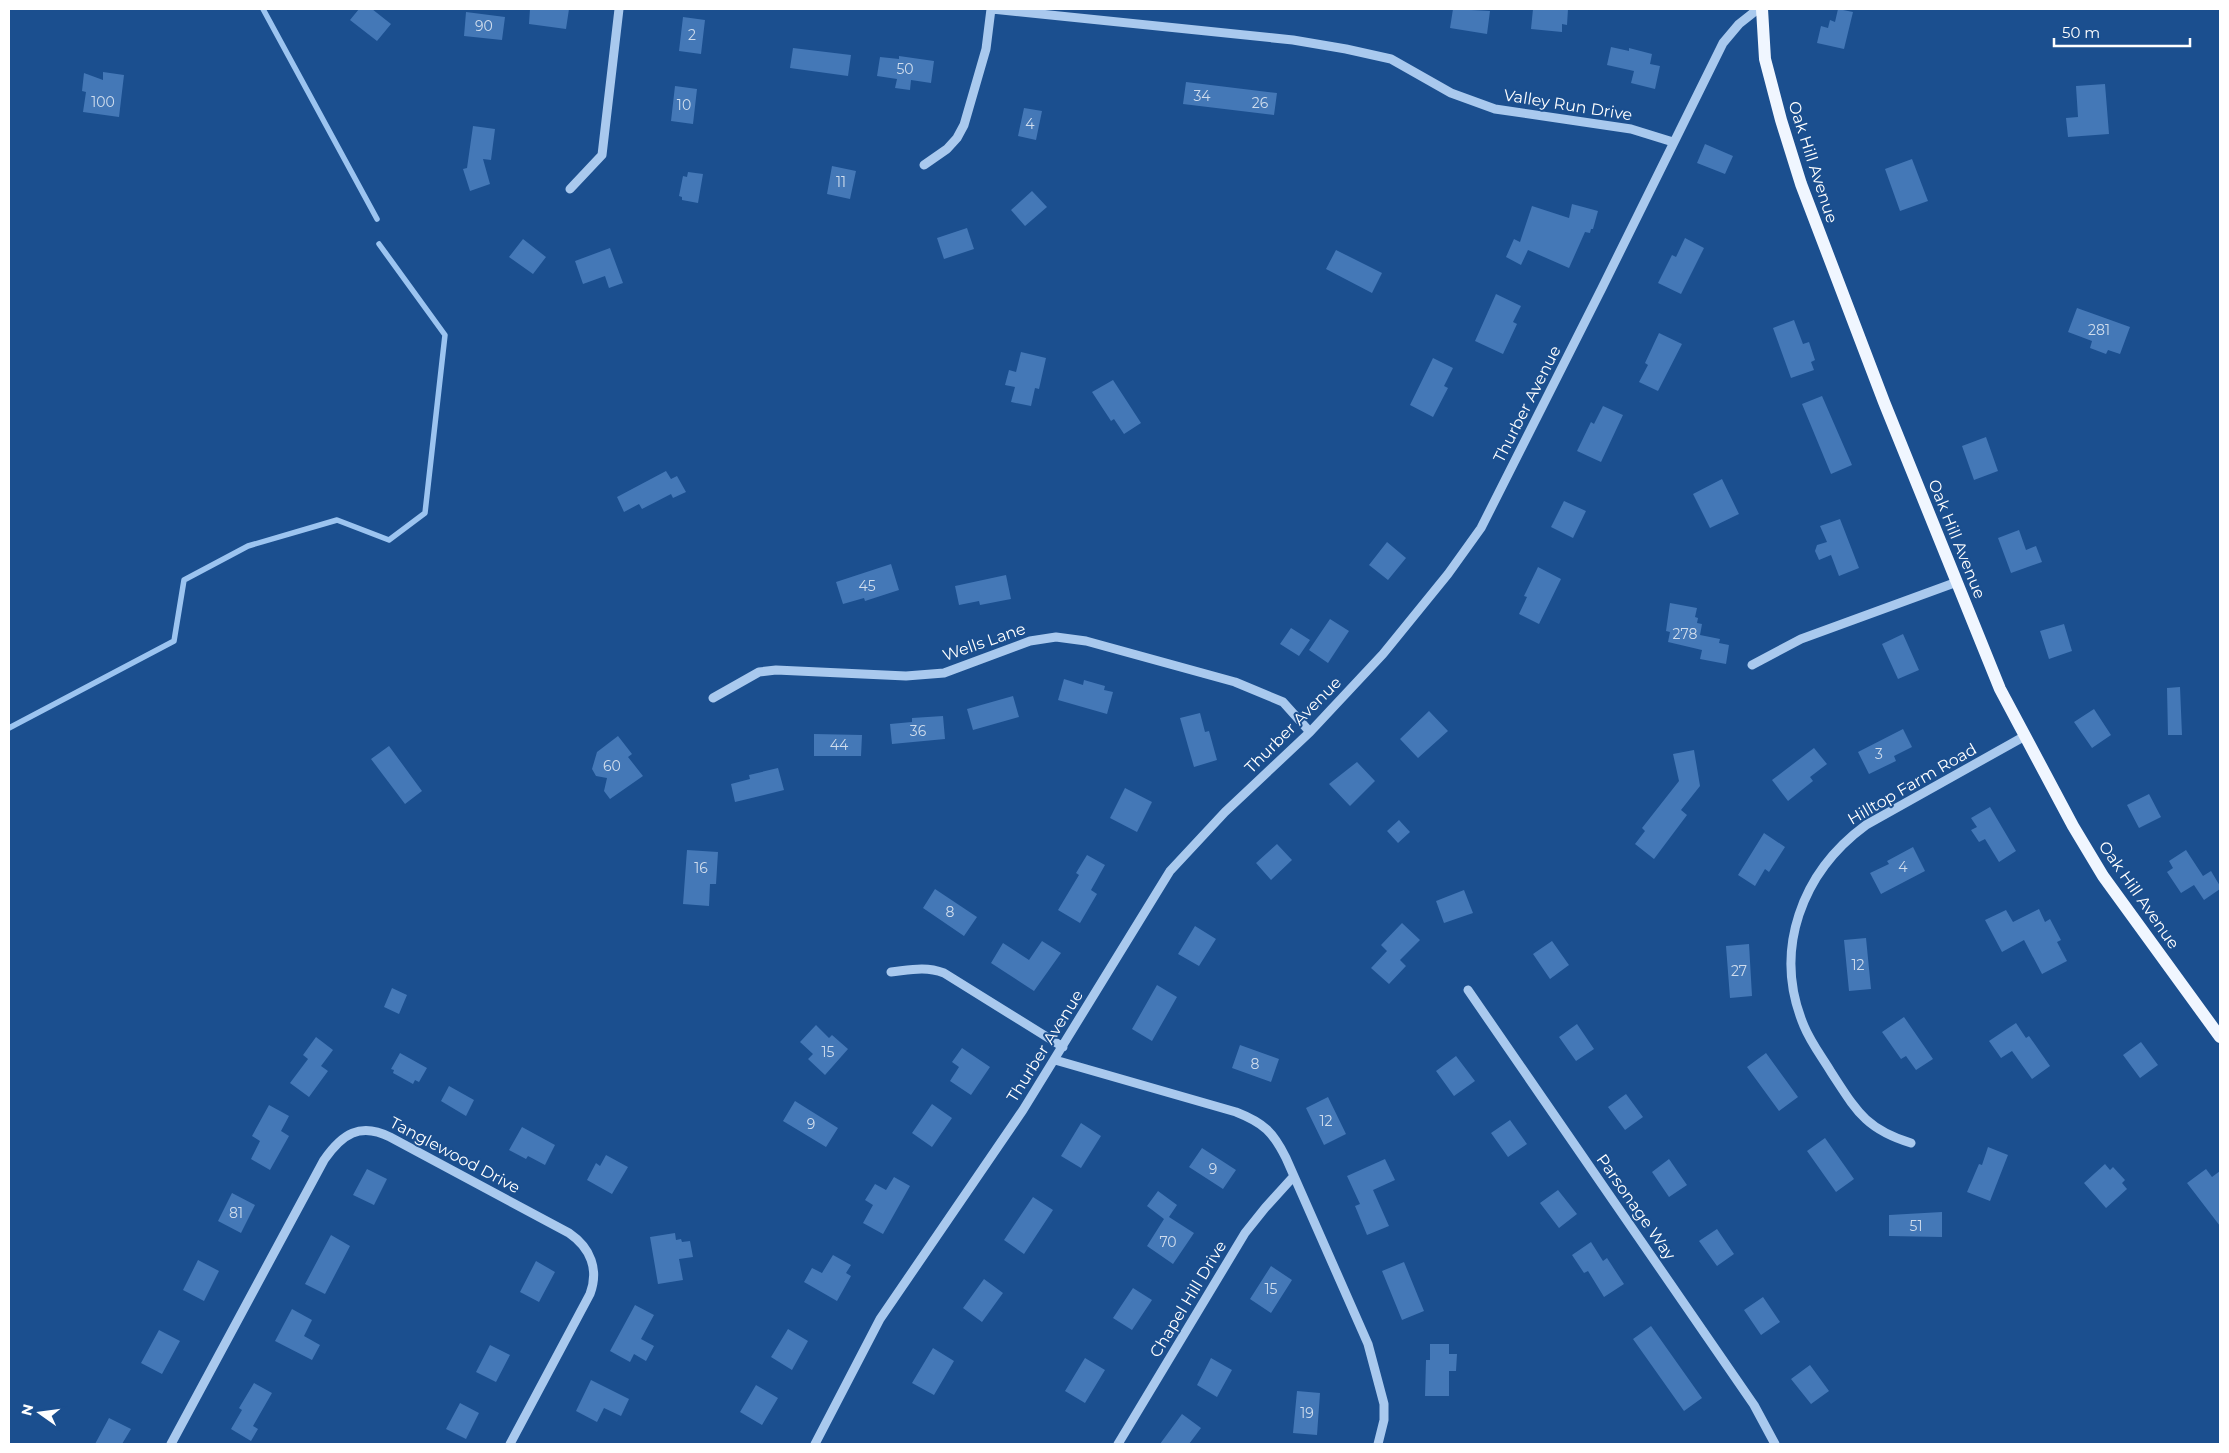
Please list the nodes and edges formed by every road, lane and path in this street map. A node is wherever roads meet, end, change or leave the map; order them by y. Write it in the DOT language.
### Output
graph roads {
  1 [pos="619,9"];
  2 [pos="992,9"];
  3 [pos="1758,9"];
  4 [pos="1762,9"];
  5 [pos="1673,142"];
  6 [pos="924,165"];
  7 [pos="570,189"];
  8 [pos="1957,582"];
  9 [pos="1752,665"];
  10 [pos="713,698"];
  11 [pos="1310,732"];
  12 [pos="2025,736"];
  13 [pos="891,972"];
  14 [pos="1468,990"];
  15 [pos="2220,1036"];
  16 [pos="1063,1047"];
  17 [pos="1055,1060"];
  18 [pos="1911,1143"];
  19 [pos="1294,1176"];
  20 [pos="171,1444"];
  21 [pos="510,1444"];
  22 [pos="815,1444"];
  23 [pos="1118,1444"];
  24 [pos="1378,1444"];
  25 [pos="1774,1444"];
  1 -- 7 [label="street"];
  2 -- 5 [label="street, Valley Run Drive"];
  2 -- 6 [label="street"];
  3 -- 5 [label="street, Thurber Avenue"];
  4 -- 8 [label="main road, Oak Hill Avenue"];
  5 -- 11 [label="street, Thurber Avenue"];
  8 -- 9 [label="street"];
  8 -- 12 [label="main road, Oak Hill Avenue"];
  10 -- 11 [label="street, Wells Lane"];
  11 -- 16 [label="street, Thurber Avenue"];
  12 -- 15 [label="main road, Oak Hill Avenue"];
  12 -- 18 [label="street, Hilltop Farm Road"];
  13 -- 16 [label="street"];
  14 -- 25 [label="street, Parsonage Way"];
  16 -- 17 [label="street, Thurber Avenue"];
  17 -- 19 [label="street"];
  17 -- 22 [label="street, Thurber Avenue"];
  19 -- 23 [label="street, Chapel Hill Drive"];
  19 -- 24 [label="street"];
  20 -- 21 [label="street, Tanglewood Drive"];
}
